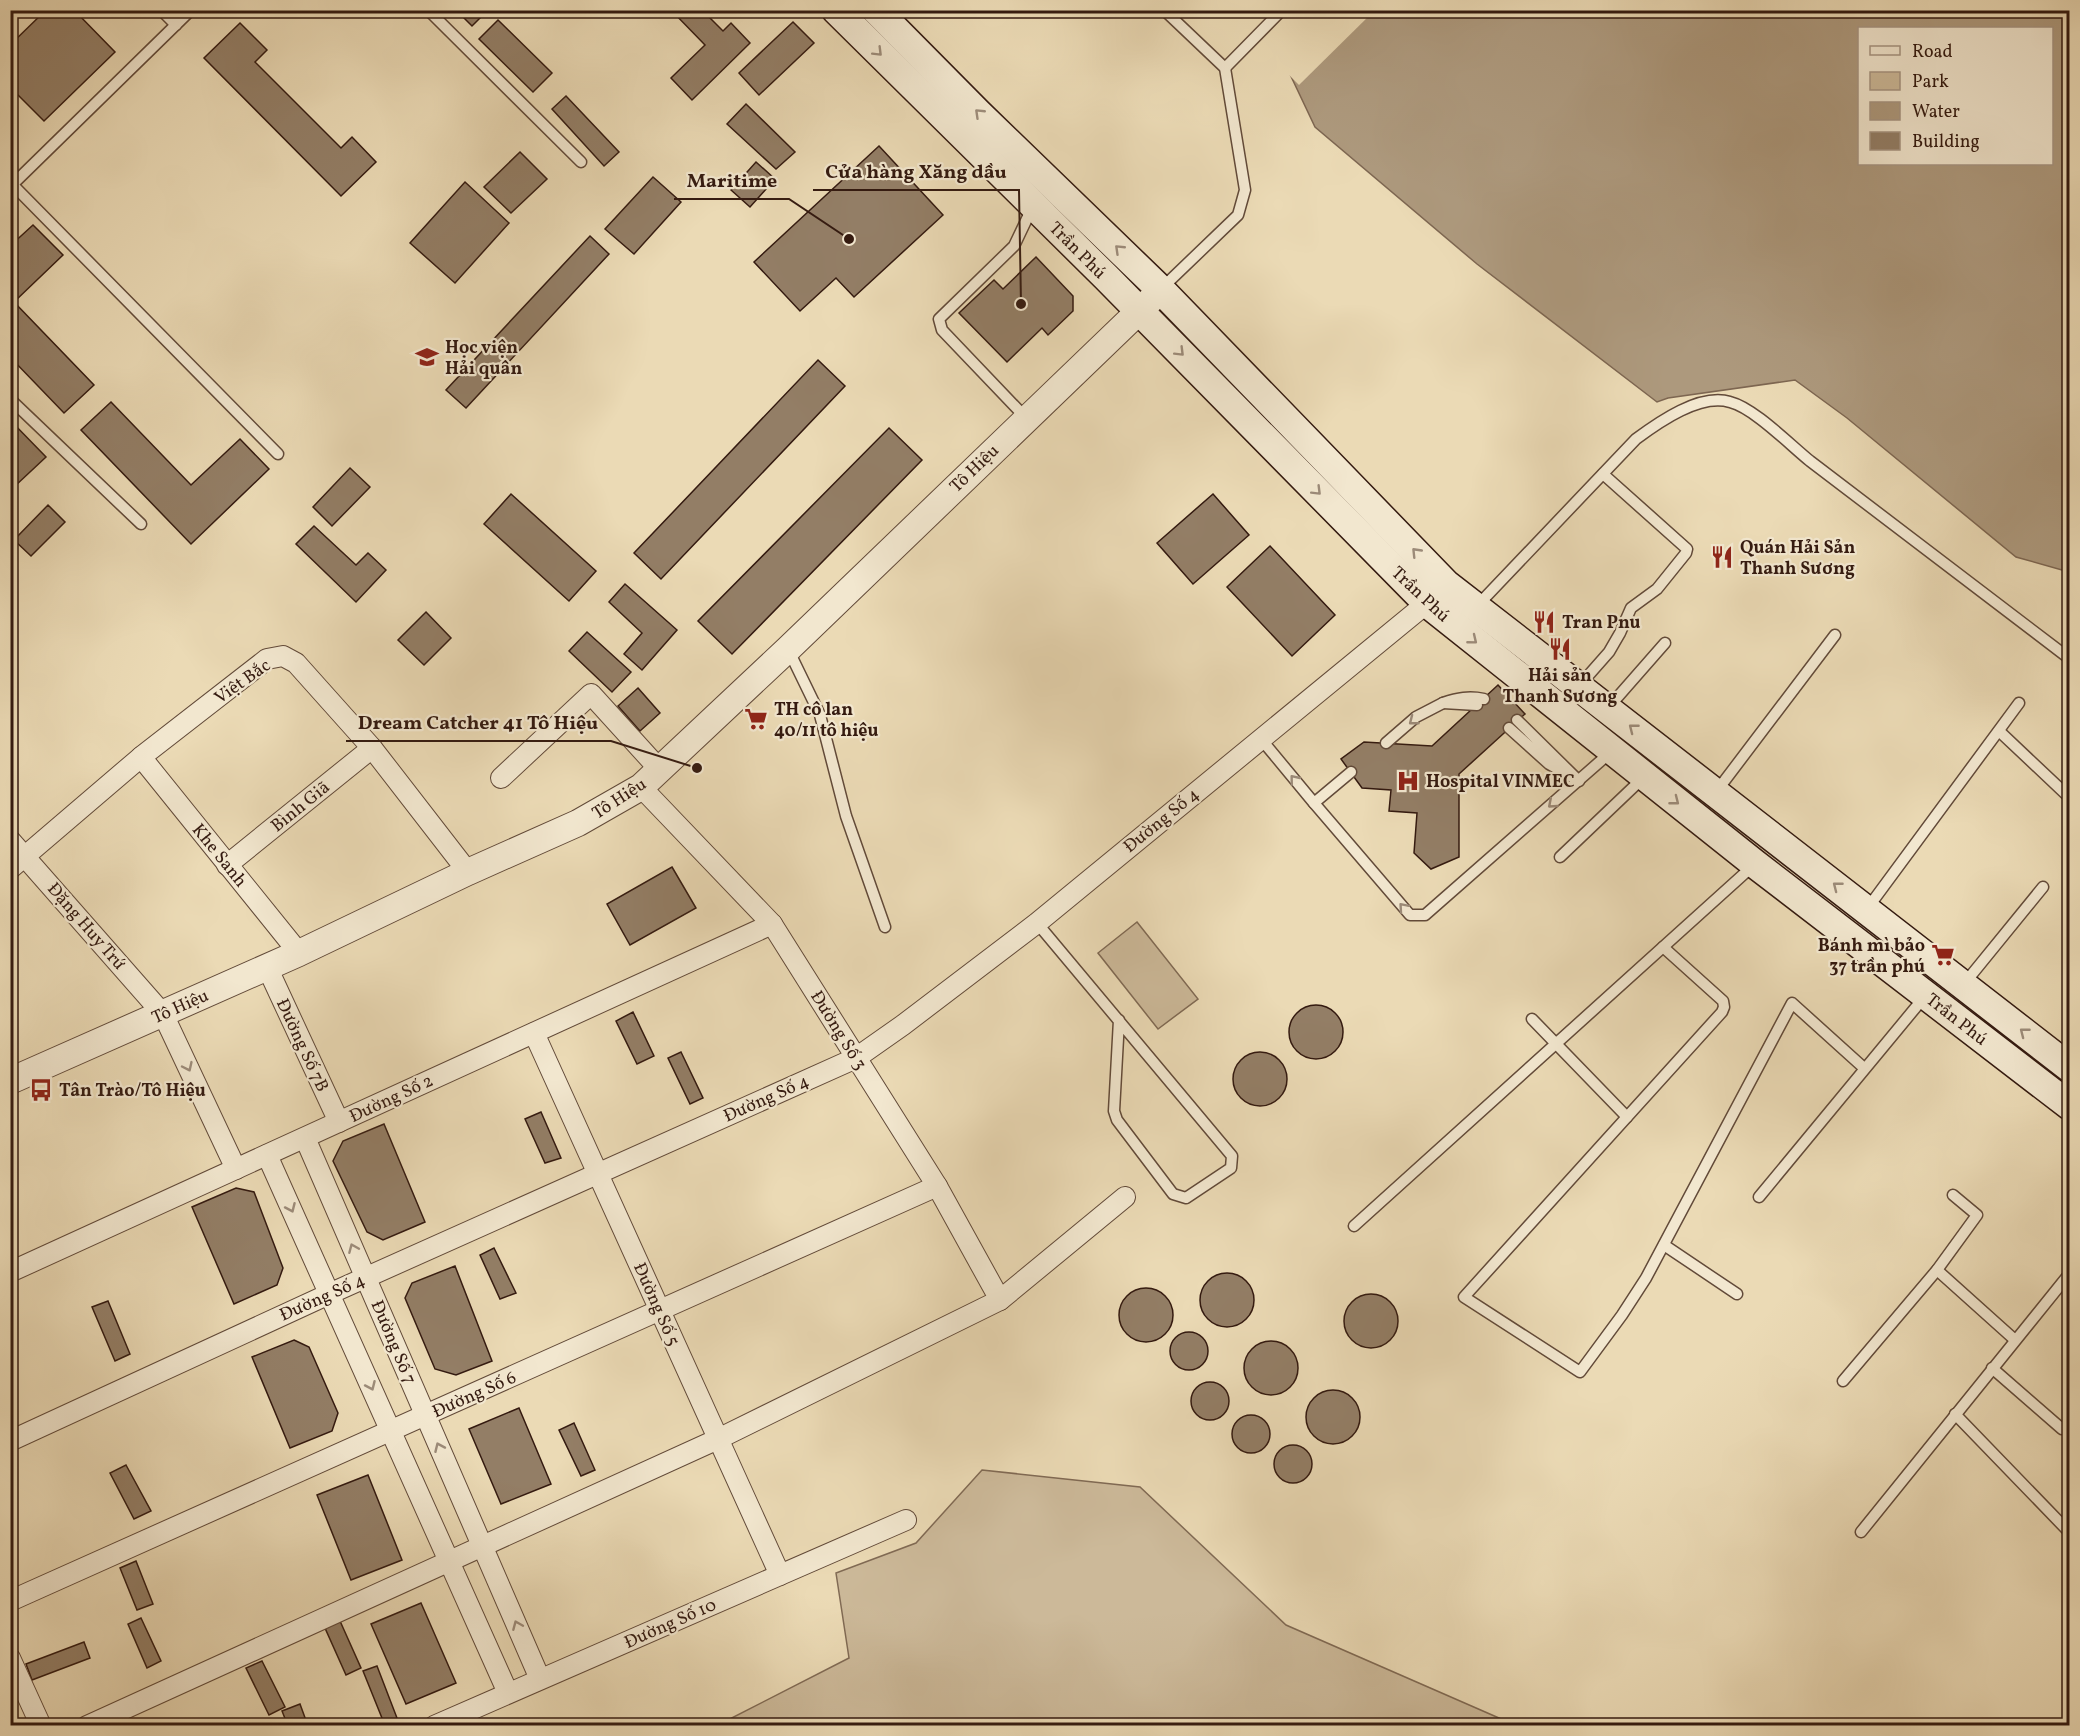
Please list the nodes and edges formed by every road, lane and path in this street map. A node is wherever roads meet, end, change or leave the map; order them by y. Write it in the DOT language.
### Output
graph roads {
  1 [pos="161,10"];
  2 [pos="191,10"];
  3 [pos="428,10"];
  4 [pos="836,10"];
  5 [pos="876,10"];
  6 [pos="1164,10"];
  7 [pos="1282,10"];
  8 [pos="176,25"];
  9 [pos="1225,68"];
  10 [pos="581,162"];
  11 [pos="12,184"];
  12 [pos="1033,206"];
  13 [pos="1161,290"];
  14 [pos="1139,311"];
  15 [pos="10,399"];
  16 [pos="1026,418"];
  17 [pos="278,453"];
  18 [pos="1603,474"];
  19 [pos="141,524"];
  20 [pos="1437,593"];
  21 [pos="1477,607"];
  22 [pos="1835,635"];
  23 [pos="1665,643"];
  24 [pos="788,649"];
  25 [pos="2070,659"];
  26 [pos="1578,686"];
  27 [pos="1480,702"];
  28 [pos="2019,703"];
  29 [pos="1607,709"];
  30 [pos="1513,724"];
  31 [pos="1999,731"];
  32 [pos="1261,739"];
  33 [pos="1386,743"];
  34 [pos="372,748"];
  35 [pos="1612,751"];
  36 [pos="141,757"];
  37 [pos="660,770"];
  38 [pos="1351,772"];
  39 [pos="1645,777"];
  40 [pos="501,778"];
  41 [pos="1579,781"];
  42 [pos="641,787"];
  43 [pos="1716,792"];
  44 [pos="2070,798"];
  45 [pos="1314,803"];
  46 [pos="10,840"];
  47 [pos="27,856"];
  48 [pos="1560,858"];
  49 [pos="1755,864"];
  50 [pos="228,865"];
  51 [pos="10,869"];
  52 [pos="468,872"];
  53 [pos="2043,887"];
  54 [pos="1867,910"];
  55 [pos="1037,923"];
  56 [pos="772,924"];
  57 [pos="885,927"];
  58 [pos="1664,947"];
  59 [pos="299,953"];
  60 [pos="267,967"];
  61 [pos="1964,985"];
  62 [pos="1926,995"];
  63 [pos="163,1014"];
  64 [pos="1532,1019"];
  65 [pos="1119,1020"];
  66 [pos="534,1033"];
  67 [pos="1557,1045"];
  68 [pos="856,1058"];
  69 [pos="1864,1068"];
  70 [pos="2070,1068"];
  71 [pos="13,1076"];
  72 [pos="2070,1106"];
  73 [pos="1627,1117"];
  74 [pos="339,1122"];
  75 [pos="305,1138"];
  76 [pos="267,1155"];
  77 [pos="236,1169"];
  78 [pos="598,1173"];
  79 [pos="937,1186"];
  80 [pos="1953,1195"];
  81 [pos="1125,1197"];
  82 [pos="1759,1197"];
  83 [pos="1354,1226"];
  84 [pos="1664,1245"];
  85 [pos="1937,1270"];
  86 [pos="10,1272"];
  87 [pos="2070,1273"];
  88 [pos="366,1277"];
  89 [pos="329,1294"];
  90 [pos="1737,1294"];
  91 [pos="1000,1300"];
  92 [pos="660,1310"];
  93 [pos="2015,1340"];
  94 [pos="1992,1368"];
  95 [pos="1843,1381"];
  96 [pos="1955,1414"];
  97 [pos="426,1415"];
  98 [pos="2062,1429"];
  99 [pos="391,1431"];
  100 [pos="718,1439"];
  101 [pos="10,1441"];
  102 [pos="906,1520"];
  103 [pos="1861,1532"];
  104 [pos="2070,1533"];
  105 [pos="483,1546"];
  106 [pos="449,1562"];
  107 [pos="780,1575"];
  108 [pos="10,1601"];
  109 [pos="10,1658"];
  110 [pos="540,1679"];
  111 [pos="508,1693"];
  112 [pos="40,1725"];
  113 [pos="87,1725"];
  114 [pos="434,1725"];
  1 -- 8 [label="lane"];
  2 -- 8 [label="lane"];
  3 -- 10 [label="lane"];
  4 -- 12 [label="main road, Trần Phú, one-way"];
  13 -- 5 [label="main road, Trần Phú, one-way"];
  6 -- 9 [label="lane"];
  7 -- 9 [label="lane"];
  8 -- 11 [label="lane"];
  9 -- 13 [label="lane"];
  11 -- 17 [label="lane"];
  12 -- 14 [label="main road, Trần Phú"];
  12 -- 16 [label="lane"];
  13 -- 14 [label="street, Tô Hiệu"];
  20 -- 13 [label="main road, Trần Phú, one-way"];
  14 -- 16 [label="street, Tô Hiệu"];
  14 -- 20 [label="main road, Trần Phú, one-way"];
  15 -- 19 [label="lane"];
  16 -- 24 [label="street, Tô Hiệu"];
  18 -- 21 [label="lane"];
  18 -- 25 [label="lane"];
  18 -- 26 [label="lane"];
  20 -- 21 [label="main road, Trần Phú"];
  20 -- 32 [label="street, Đường Số 4"];
  20 -- 35 [label="main road, Trần Phú, one-way"];
  21 -- 26 [label="main road, Trần Phú"];
  22 -- 43 [label="lane"];
  23 -- 29 [label="lane"];
  24 -- 37 [label="street, Tô Hiệu"];
  24 -- 57 [label="lane"];
  26 -- 29 [label="main road, Trần Phú"];
  27 -- 33 [label="lane, one-way"];
  28 -- 31 [label="lane"];
  43 -- 29 [label="main road, Trần Phú, one-way"];
  30 -- 41 [label="lane"];
  31 -- 44 [label="lane"];
  31 -- 54 [label="lane"];
  45 -- 32 [label="lane, one-way"];
  32 -- 55 [label="street, Đường Số 4"];
  34 -- 36 [label="street, Việt Bắc"];
  34 -- 50 [label="street, Bình Giã"];
  34 -- 52 [label="street, Việt Bắc"];
  35 -- 39 [label="main road, Trần Phú"];
  35 -- 41 [label="lane"];
  36 -- 47 [label="street, Việt Bắc"];
  36 -- 50 [label="street, Khe Sanh"];
  37 -- 40 [label="street"];
  37 -- 42 [label="street, Tô Hiệu"];
  38 -- 45 [label="lane"];
  39 -- 48 [label="lane"];
  39 -- 49 [label="main road, Trần Phú, one-way"];
  41 -- 45 [label="lane, one-way"];
  42 -- 52 [label="street, Tô Hiệu"];
  42 -- 56 [label="street, Đường Số 3"];
  54 -- 43 [label="main road, Trần Phú, one-way"];
  46 -- 47 [label="street, Đặng Huy Trứ"];
  47 -- 51 [label="street, Việt Bắc"];
  47 -- 63 [label="street, Đặng Huy Trứ"];
  49 -- 58 [label="lane"];
  49 -- 62 [label="main road, Trần Phú"];
  50 -- 59 [label="street, Khe Sanh"];
  52 -- 59 [label="street, Tô Hiệu"];
  53 -- 61 [label="lane"];
  54 -- 61 [label="main road, Trần Phú"];
  55 -- 65 [label="lane"];
  55 -- 68 [label="street, Đường Số 4"];
  56 -- 66 [label="street, Đường Số 2"];
  56 -- 68 [label="street, Đường Số 3"];
  58 -- 67 [label="lane"];
  58 -- 73 [label="lane"];
  59 -- 60 [label="street, Tô Hiệu"];
  60 -- 63 [label="street, Tô Hiệu"];
  60 -- 74 [label="street, Đường Số 7B"];
  70 -- 61 [label="main road, Trần Phú, one-way"];
  62 -- 69 [label="lane"];
  62 -- 72 [label="main road, Trần Phú"];
  63 -- 71 [label="street, Tô Hiệu"];
  63 -- 77 [label="street, Đặng Huy Trứ, one-way"];
  64 -- 67 [label="lane"];
  65 -- 65 [label="lane"];
  66 -- 74 [label="street, Đường Số 2"];
  66 -- 78 [label="street, Đường Số 5"];
  67 -- 73 [label="lane"];
  67 -- 83 [label="lane"];
  68 -- 78 [label="street, Đường Số 4"];
  68 -- 79 [label="street, Đường Số 3"];
  69 -- 82 [label="lane"];
  69 -- 84 [label="lane"];
  73 -- 84 [label="lane"];
  74 -- 75 [label="street, Đường Số 2"];
  75 -- 76 [label="street, Đường Số 2"];
  88 -- 75 [label="street, Đường Số 7, one-way"];
  76 -- 77 [label="street, Đường Số 2"];
  76 -- 89 [label="street, one-way"];
  77 -- 86 [label="street, Đường Số 2"];
  78 -- 88 [label="street, Đường Số 4"];
  78 -- 92 [label="street, Đường Số 5"];
  79 -- 91 [label="street, Đường Số 3"];
  79 -- 92 [label="street, Đường Số 6"];
  80 -- 85 [label="lane"];
  81 -- 91 [label="street"];
  84 -- 90 [label="lane"];
  85 -- 93 [label="lane"];
  85 -- 95 [label="lane"];
  87 -- 93 [label="lane"];
  88 -- 89 [label="street, Đường Số 4"];
  88 -- 97 [label="street, Đường Số 7"];
  89 -- 99 [label="street, one-way"];
  89 -- 101 [label="street, Đường Số 4"];
  91 -- 100 [label="street"];
  92 -- 97 [label="street, Đường Số 6"];
  92 -- 100 [label="street, Đường Số 5"];
  93 -- 94 [label="lane"];
  94 -- 96 [label="lane"];
  94 -- 98 [label="lane"];
  96 -- 103 [label="lane"];
  96 -- 104 [label="lane"];
  97 -- 99 [label="street, Đường Số 6"];
  105 -- 97 [label="street, Đường Số 7, one-way"];
  99 -- 106 [label="street"];
  99 -- 108 [label="street, Đường Số 6"];
  100 -- 105 [label="street"];
  100 -- 107 [label="street, Đường Số 5"];
  102 -- 107 [label="street, Đường Số 10"];
  105 -- 106 [label="street"];
  110 -- 105 [label="street, Đường Số 7, one-way"];
  106 -- 111 [label="street"];
  106 -- 113 [label="street"];
  107 -- 110 [label="street, Đường Số 10"];
  109 -- 112 [label="street"];
  110 -- 111 [label="street, Đường Số 10"];
  111 -- 114 [label="street, Đường Số 10"];
}
